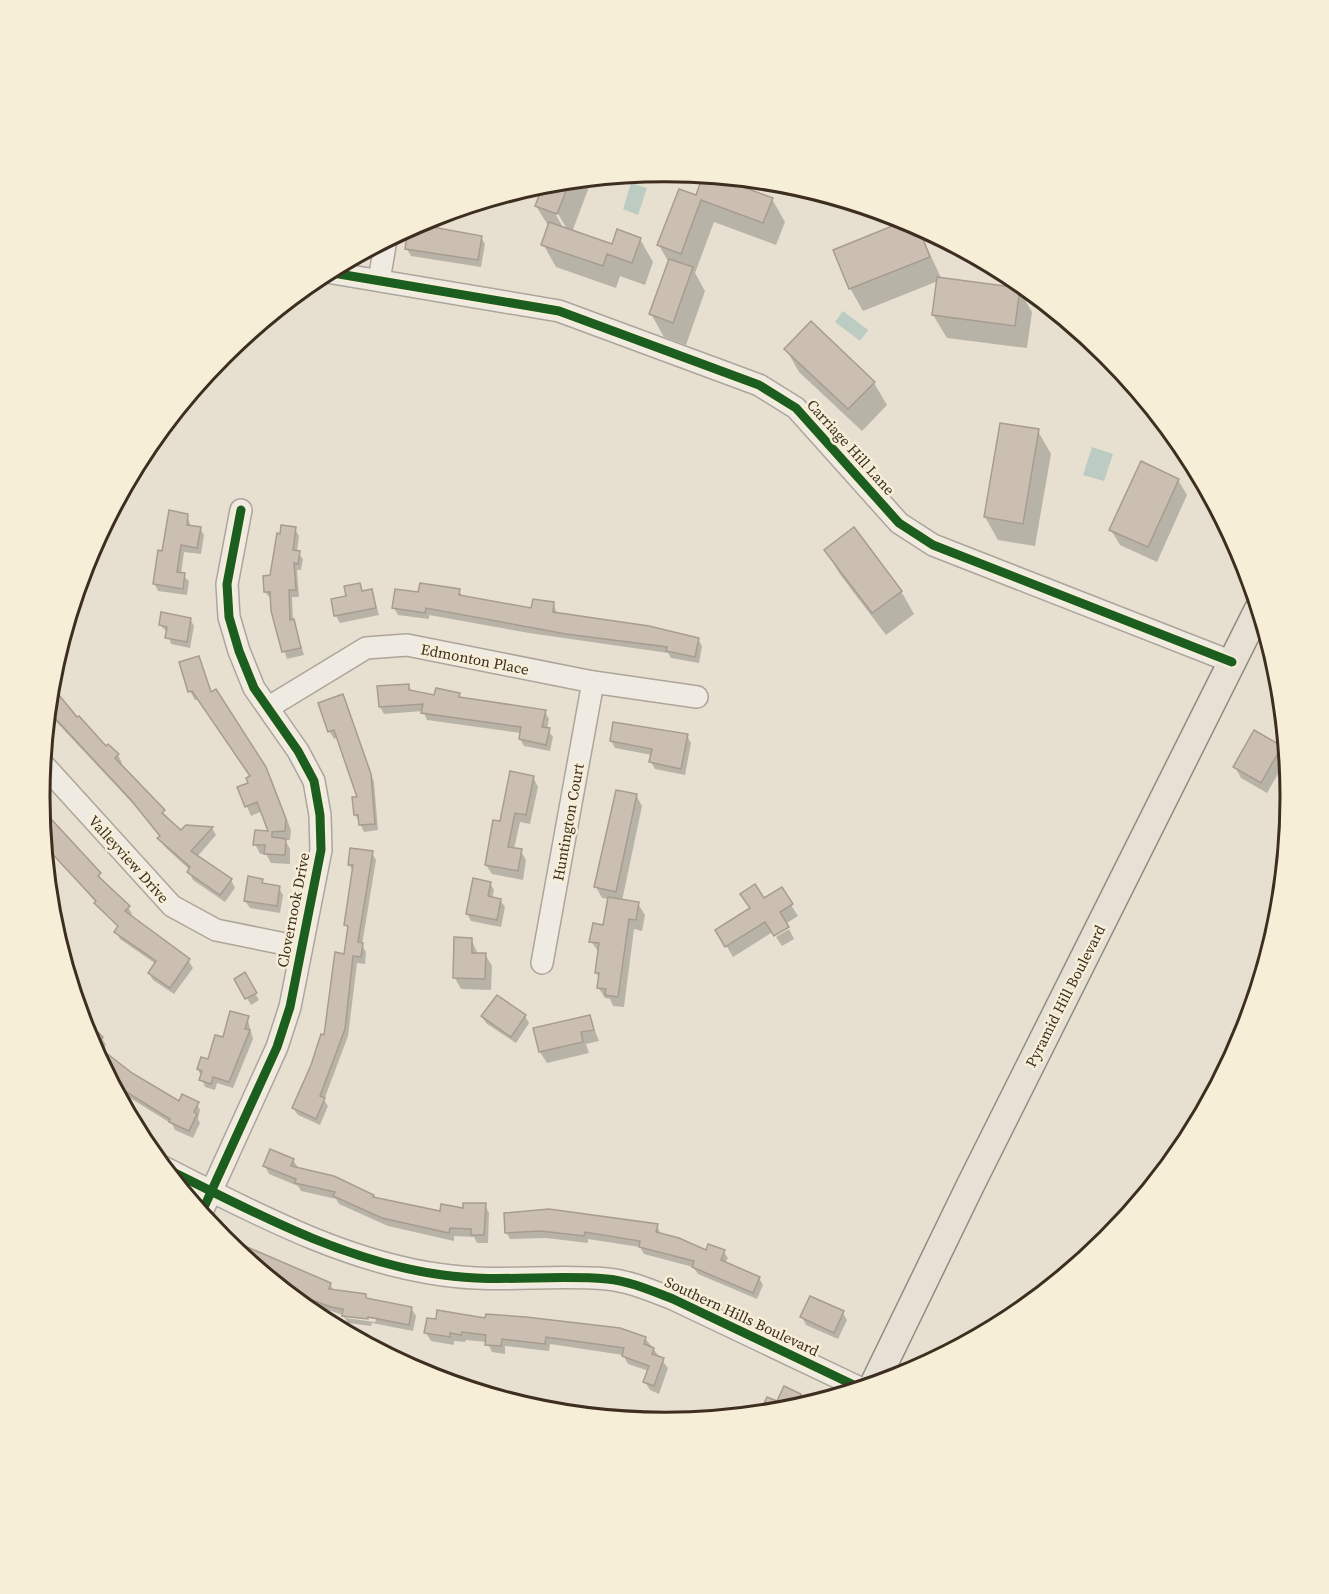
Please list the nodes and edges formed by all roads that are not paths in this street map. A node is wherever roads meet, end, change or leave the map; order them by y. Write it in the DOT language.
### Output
graph roads {
  1 [pos="384,249"];
  2 [pos="341,274"];
  3 [pos="379,280"];
  4 [pos="241,510"];
  5 [pos="1253,619"];
  6 [pos="1232,662"];
  7 [pos="593,682"];
  8 [pos="697,697"];
  9 [pos="269,707"];
  10 [pos="51,772"];
  11 [pos="300,947"];
  12 [pos="542,963"];
  13 [pos="181,1176"];
  14 [pos="212,1192"];
  15 [pos="205,1205"];
  16 [pos="880,1373"];
  17 [pos="849,1383"];
  1 -- 3 [label="street"];
  2 -- 3 [label="street, Carriage Hill Lane"];
  3 -- 6 [label="street, Carriage Hill Lane"];
  4 -- 9 [label="street, Clovernook Drive"];
  5 -- 6 [label="main road, Pyramid Hill Boulevard"];
  6 -- 16 [label="main road, Pyramid Hill Boulevard"];
  7 -- 8 [label="street, Edmonton Place"];
  7 -- 9 [label="street, Edmonton Place"];
  7 -- 12 [label="street, Huntington Court"];
  9 -- 11 [label="street, Clovernook Drive"];
  10 -- 11 [label="street, Valleyview Drive"];
  11 -- 14 [label="street, Clovernook Drive"];
  13 -- 14 [label="street, Southern Hills Boulevard"];
  14 -- 15 [label="street, Clovernook Drive"];
  14 -- 17 [label="street, Southern Hills Boulevard"];
}
